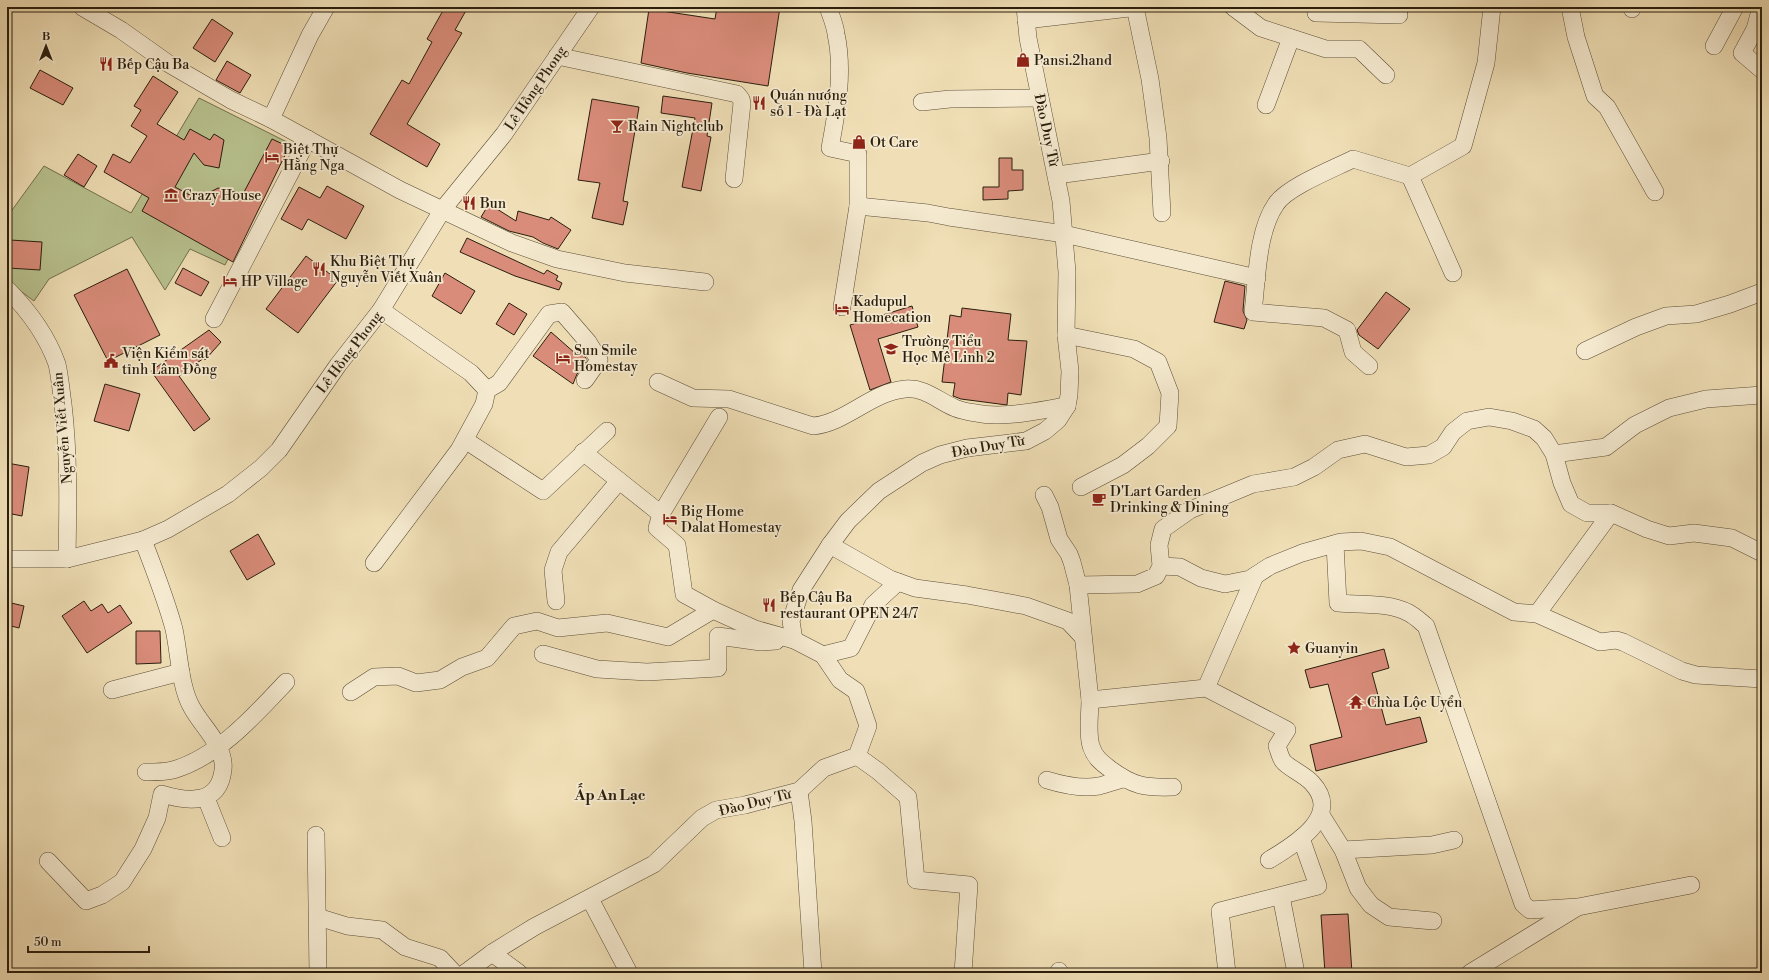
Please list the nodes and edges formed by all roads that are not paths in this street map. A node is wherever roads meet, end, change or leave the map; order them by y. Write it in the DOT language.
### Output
graph roads {
  1 [pos="82,7"];
  2 [pos="326,7"];
  3 [pos="591,7"];
  4 [pos="828,7"];
  5 [pos="1136,7"];
  6 [pos="1233,7"];
  7 [pos="1317,7"];
  8 [pos="1492,7"];
  9 [pos="1570,7"];
  10 [pos="1735,7"];
  11 [pos="1762,7"];
  12 [pos="1097,10"];
  13 [pos="1026,14"];
  14 [pos="1399,15"];
  15 [pos="1292,38"];
  16 [pos="1714,46"];
  17 [pos="557,56"];
  18 [pos="1762,70"];
  19 [pos="1386,74"];
  20 [pos="1040,98"];
  21 [pos="922,102"];
  22 [pos="1266,105"];
  23 [pos="271,119"];
  24 [pos="308,139"];
  25 [pos="1161,161"];
  26 [pos="1057,175"];
  27 [pos="1410,176"];
  28 [pos="734,179"];
  29 [pos="1655,192"];
  30 [pos="858,206"];
  31 [pos="443,209"];
  32 [pos="1162,213"];
  33 [pos="1064,234"];
  34 [pos="1453,274"];
  35 [pos="1258,278"];
  36 [pos="705,282"];
  37 [pos="7,289"];
  38 [pos="1762,292"];
  39 [pos="842,307"];
  40 [pos="381,310"];
  41 [pos="214,319"];
  42 [pos="1066,335"];
  43 [pos="1585,351"];
  44 [pos="1369,366"];
  45 [pos="585,380"];
  46 [pos="658,382"];
  47 [pos="487,390"];
  48 [pos="1762,394"];
  49 [pos="1067,406"];
  50 [pos="719,416"];
  51 [pos="607,431"];
  52 [pos="465,440"];
  53 [pos="583,452"];
  54 [pos="1554,454"];
  55 [pos="619,481"];
  56 [pos="1081,487"];
  57 [pos="1044,495"];
  58 [pos="1611,513"];
  59 [pos="661,514"];
  60 [pos="143,540"];
  61 [pos="1335,544"];
  62 [pos="830,545"];
  63 [pos="1762,552"];
  64 [pos="7,559"];
  65 [pos="67,559"];
  66 [pos="374,563"];
  67 [pos="1161,566"];
  68 [pos="1255,576"];
  69 [pos="898,582"];
  70 [pos="1078,585"];
  71 [pos="556,601"];
  72 [pos="713,610"];
  73 [pos="1537,614"];
  74 [pos="1084,637"];
  75 [pos="794,640"];
  76 [pos="543,654"];
  77 [pos="823,655"];
  78 [pos="181,672"];
  79 [pos="1762,679"];
  80 [pos="286,682"];
  81 [pos="1206,688"];
  82 [pos="112,690"];
  83 [pos="351,692"];
  84 [pos="1090,700"];
  85 [pos="218,746"];
  86 [pos="857,756"];
  87 [pos="146,772"];
  88 [pos="1123,779"];
  89 [pos="1047,780"];
  90 [pos="1173,787"];
  91 [pos="799,791"];
  92 [pos="206,798"];
  93 [pos="1322,815"];
  94 [pos="316,835"];
  95 [pos="222,838"];
  96 [pos="1301,838"];
  97 [pos="1454,840"];
  98 [pos="1343,850"];
  99 [pos="1269,860"];
  100 [pos="48,861"];
  101 [pos="1691,885"];
  102 [pos="1282,896"];
  103 [pos="590,899"];
  104 [pos="1578,907"];
  105 [pos="318,917"];
  106 [pos="1433,921"];
  107 [pos="492,953"];
  108 [pos="1295,968"];
  109 [pos="318,973"];
  110 [pos="454,973"];
  111 [pos="465,973"];
  112 [pos="519,973"];
  113 [pos="629,973"];
  114 [pos="813,973"];
  115 [pos="963,973"];
  116 [pos="1227,973"];
  117 [pos="1470,973"];
  1 -- 23 [label="street"];
  2 -- 23 [label="street"];
  3 -- 17 [label="street, Lê Hồng Phong"];
  4 -- 30 [label="street"];
  5 -- 12 [label="street"];
  5 -- 25 [label="street"];
  6 -- 15 [label="street"];
  7 -- 14 [label="street"];
  8 -- 27 [label="street"];
  9 -- 29 [label="street"];
  10 -- 16 [label="street"];
  11 -- 18 [label="street"];
  12 -- 13 [label="street"];
  13 -- 20 [label="street, Đào Duy Từ"];
  15 -- 19 [label="street"];
  15 -- 22 [label="street"];
  17 -- 28 [label="street"];
  17 -- 31 [label="street, Lê Hồng Phong"];
  20 -- 21 [label="street"];
  20 -- 26 [label="street, Đào Duy Từ"];
  23 -- 24 [label="street"];
  24 -- 31 [label="street"];
  24 -- 41 [label="street"];
  25 -- 26 [label="street"];
  25 -- 32 [label="street"];
  26 -- 33 [label="street, Đào Duy Từ"];
  27 -- 34 [label="street"];
  27 -- 35 [label="street"];
  30 -- 33 [label="street"];
  30 -- 39 [label="street"];
  31 -- 36 [label="street"];
  31 -- 40 [label="street, Lê Hồng Phong"];
  33 -- 35 [label="street"];
  33 -- 42 [label="street, Đào Duy Từ"];
  35 -- 44 [label="street"];
  37 -- 65 [label="street, Nguyễn Viết Xuân"];
  38 -- 43 [label="street"];
  40 -- 47 [label="street"];
  40 -- 60 [label="street, Lê Hồng Phong"];
  42 -- 49 [label="street, Đào Duy Từ"];
  42 -- 56 [label="street"];
  45 -- 47 [label="street"];
  46 -- 49 [label="street"];
  47 -- 52 [label="street"];
  48 -- 54 [label="street"];
  49 -- 62 [label="street, Đào Duy Từ"];
  50 -- 59 [label="street"];
  51 -- 53 [label="street"];
  52 -- 53 [label="street"];
  52 -- 66 [label="street"];
  53 -- 55 [label="street"];
  54 -- 58 [label="street"];
  54 -- 67 [label="street"];
  55 -- 59 [label="street"];
  55 -- 71 [label="street"];
  57 -- 70 [label="street"];
  58 -- 63 [label="street"];
  58 -- 73 [label="street"];
  59 -- 72 [label="street"];
  60 -- 65 [label="street, Lê Hồng Phong"];
  60 -- 78 [label="street"];
  61 -- 68 [label="street"];
  61 -- 73 [label="street"];
  61 -- 104 [label="street"];
  62 -- 69 [label="street"];
  62 -- 75 [label="street, Đào Duy Từ"];
  64 -- 65 [label="street, Lê Hồng Phong"];
  67 -- 68 [label="street"];
  67 -- 70 [label="street"];
  68 -- 81 [label="street"];
  69 -- 74 [label="street"];
  69 -- 77 [label="street"];
  70 -- 74 [label="street"];
  72 -- 75 [label="street"];
  72 -- 83 [label="street"];
  73 -- 79 [label="street"];
  74 -- 84 [label="street"];
  75 -- 76 [label="street"];
  75 -- 77 [label="street"];
  77 -- 86 [label="street"];
  78 -- 82 [label="street"];
  78 -- 85 [label="street"];
  80 -- 85 [label="street"];
  81 -- 84 [label="street"];
  81 -- 93 [label="street"];
  84 -- 88 [label="street"];
  85 -- 87 [label="street"];
  85 -- 92 [label="street"];
  86 -- 91 [label="street, Đào Duy Từ"];
  86 -- 115 [label="street"];
  88 -- 89 [label="street"];
  88 -- 90 [label="street"];
  91 -- 103 [label="street, Đào Duy Từ"];
  91 -- 114 [label="street"];
  92 -- 95 [label="street"];
  92 -- 100 [label="street"];
  93 -- 96 [label="street"];
  93 -- 98 [label="street"];
  94 -- 105 [label="street"];
  96 -- 99 [label="street"];
  96 -- 102 [label="street"];
  97 -- 98 [label="street"];
  98 -- 106 [label="street"];
  101 -- 104 [label="street"];
  102 -- 108 [label="street"];
  102 -- 116 [label="street"];
  103 -- 107 [label="street, Đào Duy Từ"];
  103 -- 113 [label="street"];
  104 -- 117 [label="street"];
  105 -- 109 [label="street"];
  105 -- 110 [label="street"];
  107 -- 111 [label="street, Đào Duy Từ"];
  107 -- 112 [label="street"];
}
